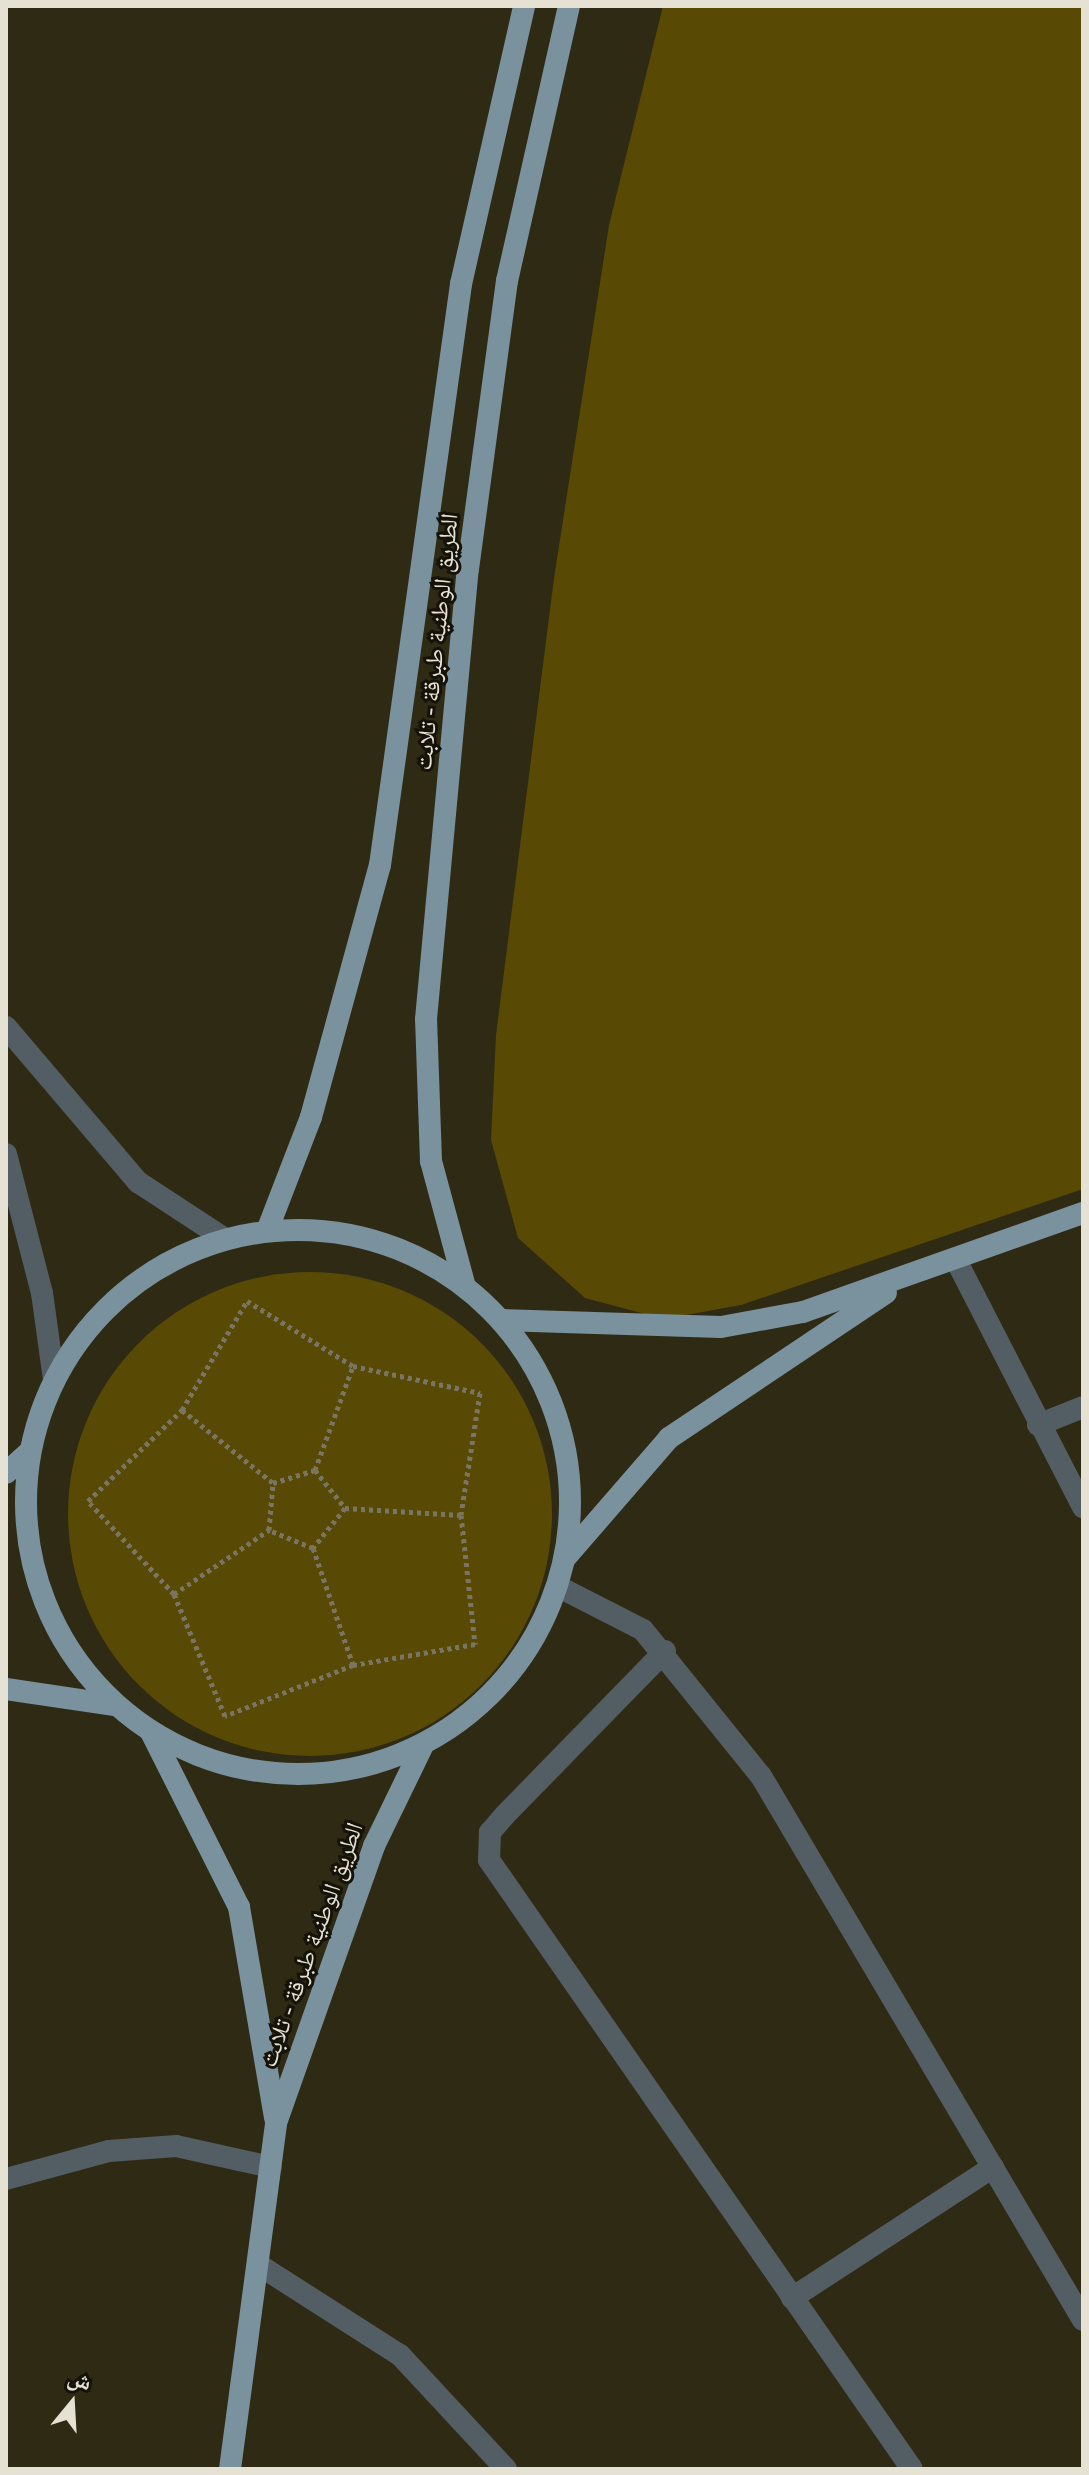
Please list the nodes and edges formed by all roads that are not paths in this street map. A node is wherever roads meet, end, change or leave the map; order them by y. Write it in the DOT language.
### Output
graph roads {
  1 [pos="524,6"];
  2 [pos="569,6"];
  3 [pos="6,1027"];
  4 [pos="6,1154"];
  5 [pos="1083,1213"];
  6 [pos="267,1231"];
  7 [pos="225,1239"];
  8 [pos="956,1260"];
  9 [pos="909,1278"];
  10 [pos="465,1287"];
  11 [pos="501,1320"];
  12 [pos="54,1379"];
  13 [pos="1083,1407"];
  14 [pos="1038,1425"];
  15 [pos="29,1452"];
  16 [pos="6,1473"];
  17 [pos="1083,1507"];
  18 [pos="566,1557"];
  19 [pos="559,1587"];
  20 [pos="665,1651"];
  21 [pos="6,1689"];
  22 [pos="115,1705"];
  23 [pos="151,1732"];
  24 [pos="423,1745"];
  25 [pos="276,2123"];
  26 [pos="271,2167"];
  27 [pos="993,2167"];
  28 [pos="6,2179"];
  29 [pos="259,2265"];
  30 [pos="792,2298"];
  31 [pos="1083,2320"];
  32 [pos="230,2469"];
  33 [pos="506,2469"];
  34 [pos="912,2469"];
  1 -- 6 [label="main road, الطريق الوطنية طبرقة - تلابت"];
  2 -- 10 [label="main road, الطريق الوطنية طبرقة - تلابت"];
  3 -- 7 [label="street"];
  4 -- 12 [label="street"];
  5 -- 8 [label="main road"];
  6 -- 7 [label="main road"];
  6 -- 10 [label="main road"];
  7 -- 12 [label="main road"];
  8 -- 9 [label="main road"];
  8 -- 14 [label="street"];
  9 -- 11 [label="main road"];
  9 -- 18 [label="main road"];
  10 -- 11 [label="main road"];
  11 -- 18 [label="main road"];
  12 -- 15 [label="main road"];
  13 -- 14 [label="street"];
  14 -- 17 [label="street"];
  15 -- 16 [label="main road"];
  15 -- 22 [label="main road"];
  18 -- 19 [label="main road"];
  19 -- 20 [label="street"];
  19 -- 24 [label="main road"];
  20 -- 27 [label="street"];
  20 -- 30 [label="street"];
  21 -- 22 [label="main road"];
  22 -- 23 [label="main road"];
  23 -- 24 [label="main road"];
  23 -- 25 [label="main road, الطريق الوطنية طبرقة - تلابت"];
  24 -- 25 [label="main road, الطريق الوطنية طبرقة - تلابت"];
  25 -- 26 [label="main road, الطريق الوطنية طبرقة - تلابت"];
  26 -- 28 [label="street"];
  26 -- 29 [label="main road, الطريق الوطنية طبرقة - تلابت"];
  27 -- 30 [label="street"];
  27 -- 31 [label="street"];
  29 -- 32 [label="main road, الطريق الوطنية طبرقة - تلابت"];
  29 -- 33 [label="street"];
  30 -- 34 [label="street"];
}
